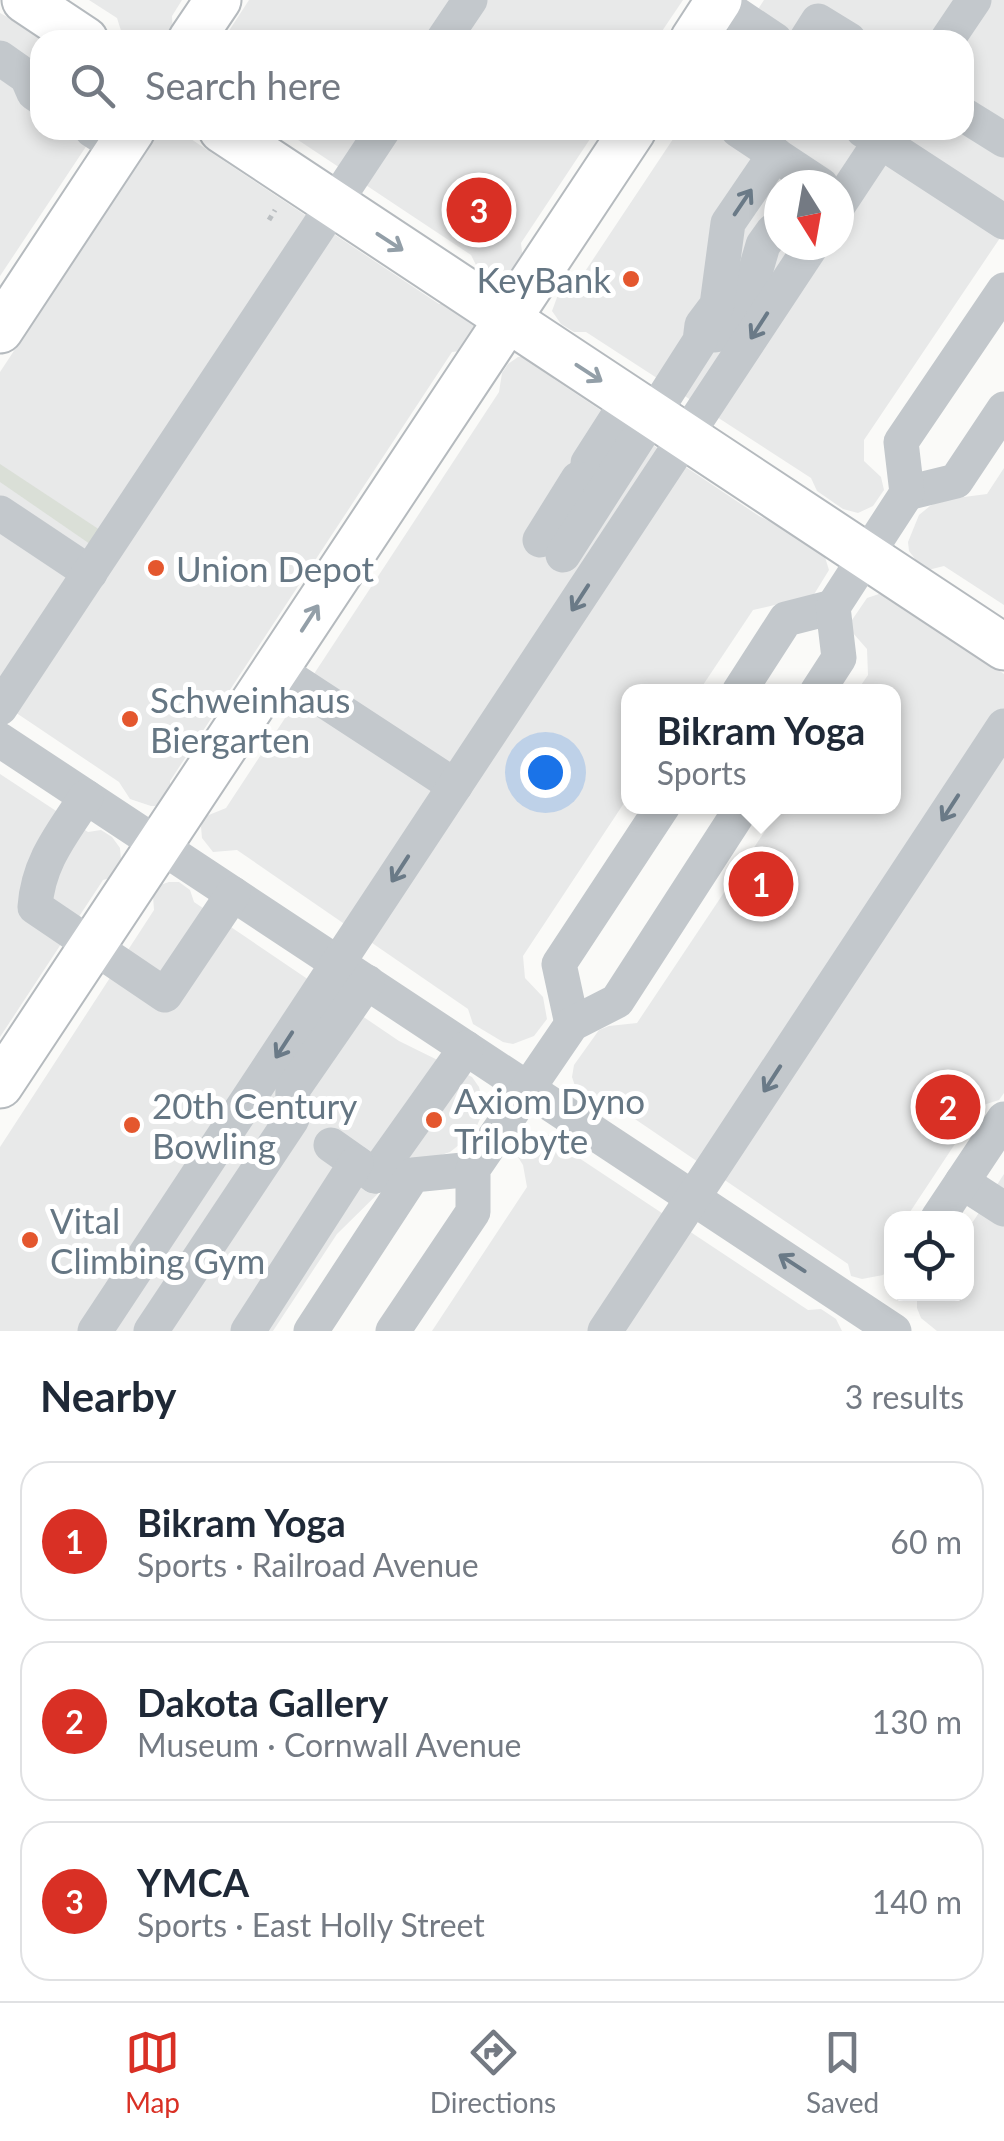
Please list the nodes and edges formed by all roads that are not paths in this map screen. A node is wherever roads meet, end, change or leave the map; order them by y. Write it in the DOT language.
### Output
graph roads {
  1 [pos="25,0"];
  2 [pos="218,0"];
  3 [pos="470,0"];
  4 [pos="974,0"];
  5 [pos="718,1"];
  6 [pos="71,30"];
  7 [pos="198,30"];
  8 [pos="450,30"];
  9 [pos="699,30"];
  10 [pos="760,30"];
  11 [pos="812,30"];
  12 [pos="833,30"];
  13 [pos="954,30"];
  14 [pos="0,58"];
  15 [pos="30,83"];
  16 [pos="974,120"];
  17 [pos="113,140"];
  18 [pos="237,140"];
  19 [pos="376,140"];
  20 [pos="626,140"];
  21 [pos="753,140"];
  22 [pos="872,140"];
  23 [pos="886,140"];
  24 [pos="1004,140"];
  25 [pos="774,154"];
  26 [pos="796,170"];
  27 [pos="845,170"];
  28 [pos="334,204"];
  29 [pos="1004,222"];
  30 [pos="764,244"];
  31 [pos="798,260"];
  32 [pos="1004,290"];
  33 [pos="508,319"];
  34 [pos="0,330"];
  35 [pos="700,342"];
  36 [pos="1004,408"];
  37 [pos="655,417"];
  38 [pos="907,493"];
  39 [pos="0,513"];
  40 [pos="866,556"];
  41 [pos="90,572"];
  42 [pos="833,607"];
  43 [pos="1004,648"];
  44 [pos="276,669"];
  45 [pos="743,684"];
  46 [pos="822,684"];
  47 [pos="0,708"];
  48 [pos="1004,726"];
  49 [pos="0,740"];
  50 [pos="455,786"];
  51 [pos="86,797"];
  52 [pos="658,814"];
  53 [pos="738,814"];
  54 [pos="159,845"];
  55 [pos="233,894"];
  56 [pos="92,946"];
  57 [pos="352,973"];
  58 [pos="572,1024"];
  59 [pos="466,1048"];
  60 [pos="0,1085"];
  61 [pos="527,1089"];
  62 [pos="1004,1119"];
  63 [pos="345,1155"];
  64 [pos="473,1169"];
  65 [pos="962,1182"];
  66 [pos="693,1198"];
  67 [pos="1004,1209"];
  68 [pos="943,1211"];
  69 [pos="881,1317"];
  70 [pos="96,1331"];
  71 [pos="150,1331"];
  72 [pos="248,1331"];
  73 [pos="312,1331"];
  74 [pos="393,1331"];
  75 [pos="606,1331"];
  1 -- 6 [label="main road"];
  2 -- 7 [label="main road"];
  3 -- 8 [label="street"];
  4 -- 13 [label="street"];
  5 -- 9 [label="main road"];
  5 -- 10 [label="street"];
  11 -- 12 [label="street"];
  14 -- 15 [label="street"];
  16 -- 24 [label="street"];
  17 -- 34 [label="main road"];
  18 -- 28 [label="main road"];
  19 -- 28 [label="street"];
  20 -- 33 [label="main road"];
  21 -- 25 [label="street"];
  22 -- 27 [label="street"];
  23 -- 29 [label="street"];
  25 -- 26 [label="street"];
  35 -- 25 [label="street, one-way"];
  28 -- 33 [label="main road, one-way"];
  28 -- 41 [label="street"];
  30 -- 35 [label="street"];
  31 -- 37 [label="street, one-way"];
  32 -- 38 [label="street"];
  33 -- 37 [label="main road, one-way"];
  44 -- 33 [label="main road, one-way"];
  35 -- 37 [label="street"];
  36 -- 38 [label="street"];
  37 -- 37 [label="street"];
  37 -- 40 [label="main road"];
  37 -- 50 [label="street, one-way"];
  38 -- 40 [label="street"];
  39 -- 41 [label="street"];
  40 -- 42 [label="street"];
  40 -- 43 [label="main road"];
  41 -- 47 [label="street"];
  42 -- 45 [label="street"];
  42 -- 46 [label="street"];
  44 -- 50 [label="street"];
  44 -- 54 [label="main road"];
  48 -- 66 [label="street, one-way"];
  49 -- 51 [label="street"];
  50 -- 57 [label="street, one-way"];
  51 -- 54 [label="street"];
  51 -- 56 [label="street"];
  52 -- 58 [label="street"];
  53 -- 58 [label="street"];
  54 -- 55 [label="street"];
  54 -- 56 [label="main road"];
  55 -- 56 [label="street"];
  55 -- 57 [label="street"];
  56 -- 60 [label="main road"];
  57 -- 59 [label="street"];
  57 -- 63 [label="street"];
  57 -- 70 [label="street, one-way"];
  58 -- 61 [label="street"];
  59 -- 61 [label="street"];
  59 -- 63 [label="street"];
  61 -- 64 [label="street"];
  61 -- 66 [label="street"];
  62 -- 65 [label="street"];
  63 -- 64 [label="street"];
  63 -- 71 [label="street"];
  63 -- 72 [label="street"];
  63 -- 73 [label="street"];
  64 -- 74 [label="street"];
  65 -- 67 [label="street"];
  65 -- 68 [label="street"];
  69 -- 66 [label="street, one-way"];
  66 -- 75 [label="street"];
}
